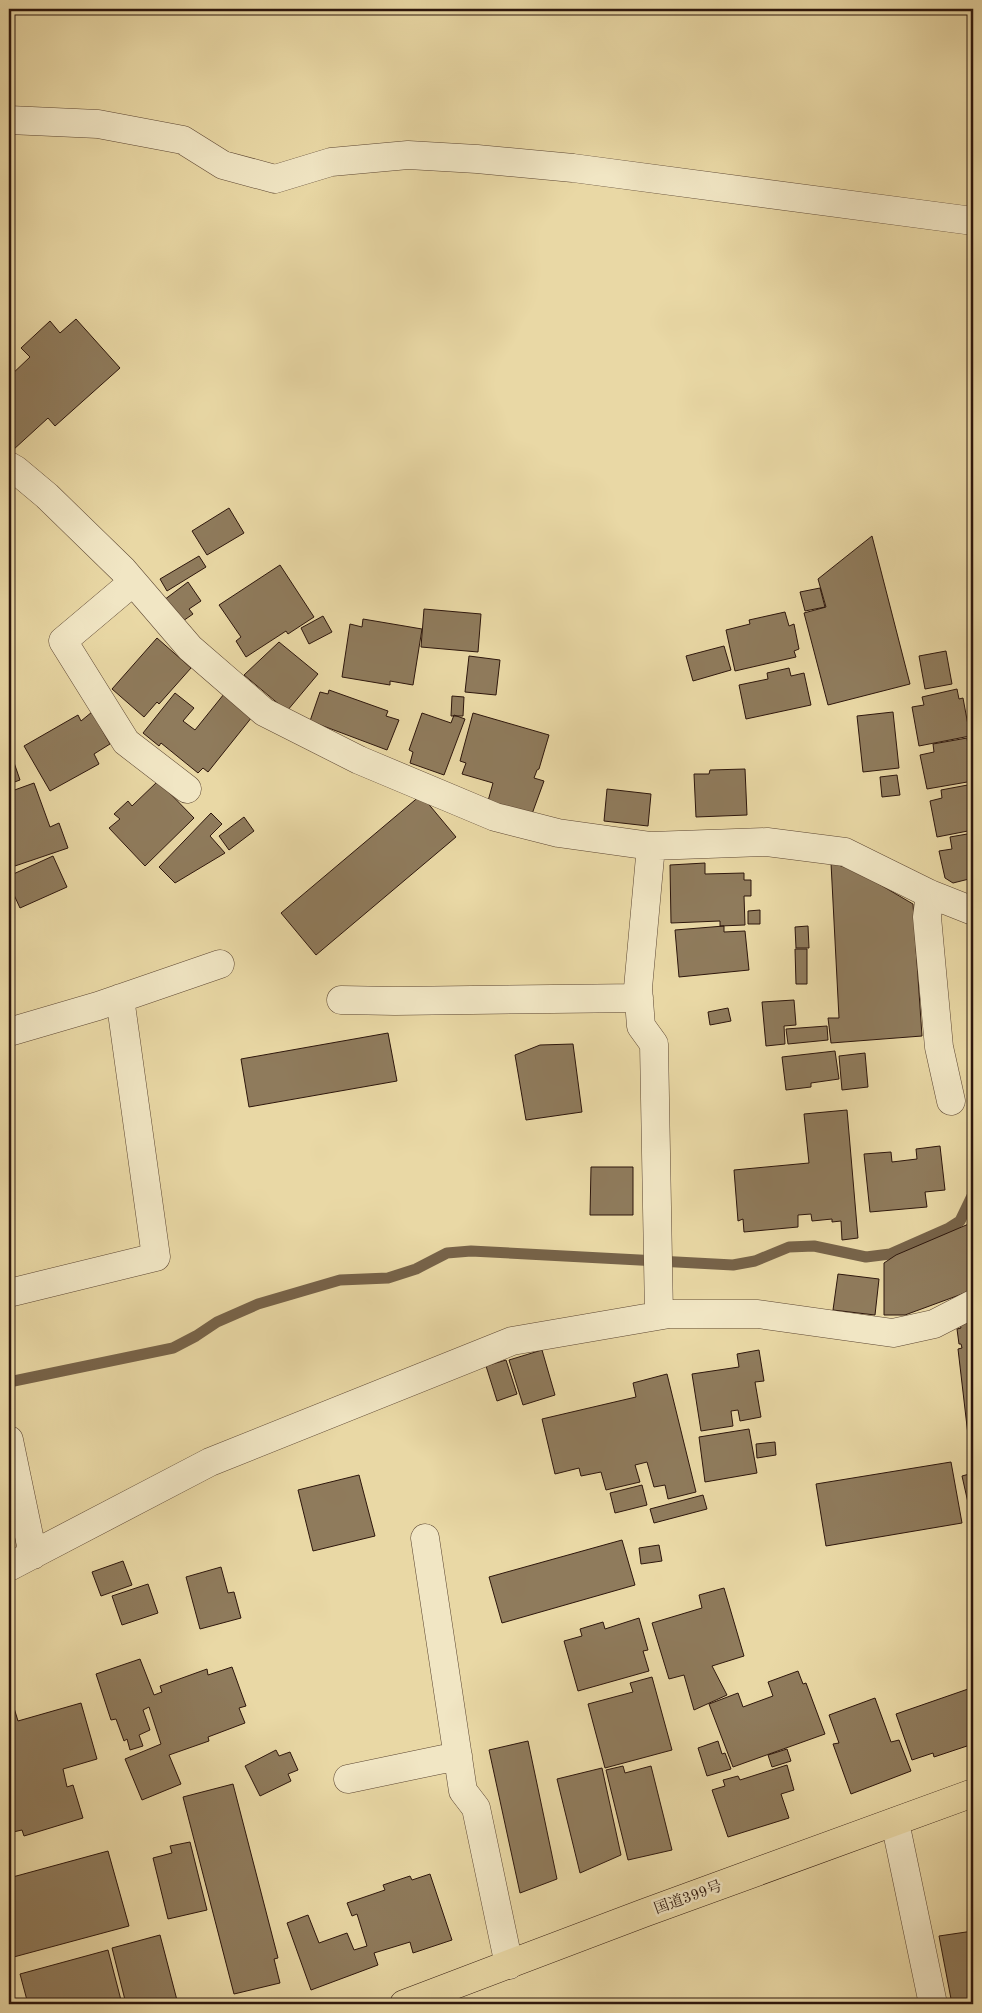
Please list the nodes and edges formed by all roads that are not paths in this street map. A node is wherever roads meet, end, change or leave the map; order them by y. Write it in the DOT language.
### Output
graph roads {
  1 [pos="9,120"];
  2 [pos="973,221"];
  3 [pos="9,466"];
  4 [pos="133,582"];
  5 [pos="187,789"];
  6 [pos="651,846"];
  7 [pos="930,894"];
  8 [pos="973,911"];
  9 [pos="220,964"];
  10 [pos="120,998"];
  11 [pos="638,998"];
  12 [pos="341,1000"];
  13 [pos="9,1032"];
  14 [pos="951,1101"];
  15 [pos="9,1293"];
  16 [pos="973,1304"];
  17 [pos="659,1316"];
  18 [pos="9,1440"];
  19 [pos="425,1538"];
  20 [pos="33,1554"];
  21 [pos="9,1567"];
  22 [pos="458,1756"];
  23 [pos="348,1778"];
  24 [pos="973,1793"];
  25 [pos="895,1822"];
  26 [pos="509,1965"];
  27 [pos="404,2004"];
  28 [pos="933,2004"];
  1 -- 2 [label="street"];
  3 -- 4 [label="street"];
  4 -- 5 [label="street"];
  4 -- 6 [label="street"];
  6 -- 7 [label="street"];
  6 -- 11 [label="street"];
  7 -- 8 [label="street"];
  7 -- 14 [label="street"];
  9 -- 10 [label="street"];
  10 -- 13 [label="street"];
  10 -- 15 [label="street"];
  11 -- 12 [label="street"];
  11 -- 17 [label="street"];
  16 -- 17 [label="street"];
  17 -- 20 [label="street"];
  18 -- 20 [label="street"];
  19 -- 22 [label="street"];
  20 -- 21 [label="street"];
  22 -- 23 [label="street"];
  22 -- 26 [label="street"];
  24 -- 25 [label="highway, 国道399号"];
  25 -- 26 [label="highway, 国道399号"];
  25 -- 28 [label="street"];
  26 -- 27 [label="highway, 国道399号"];
}
